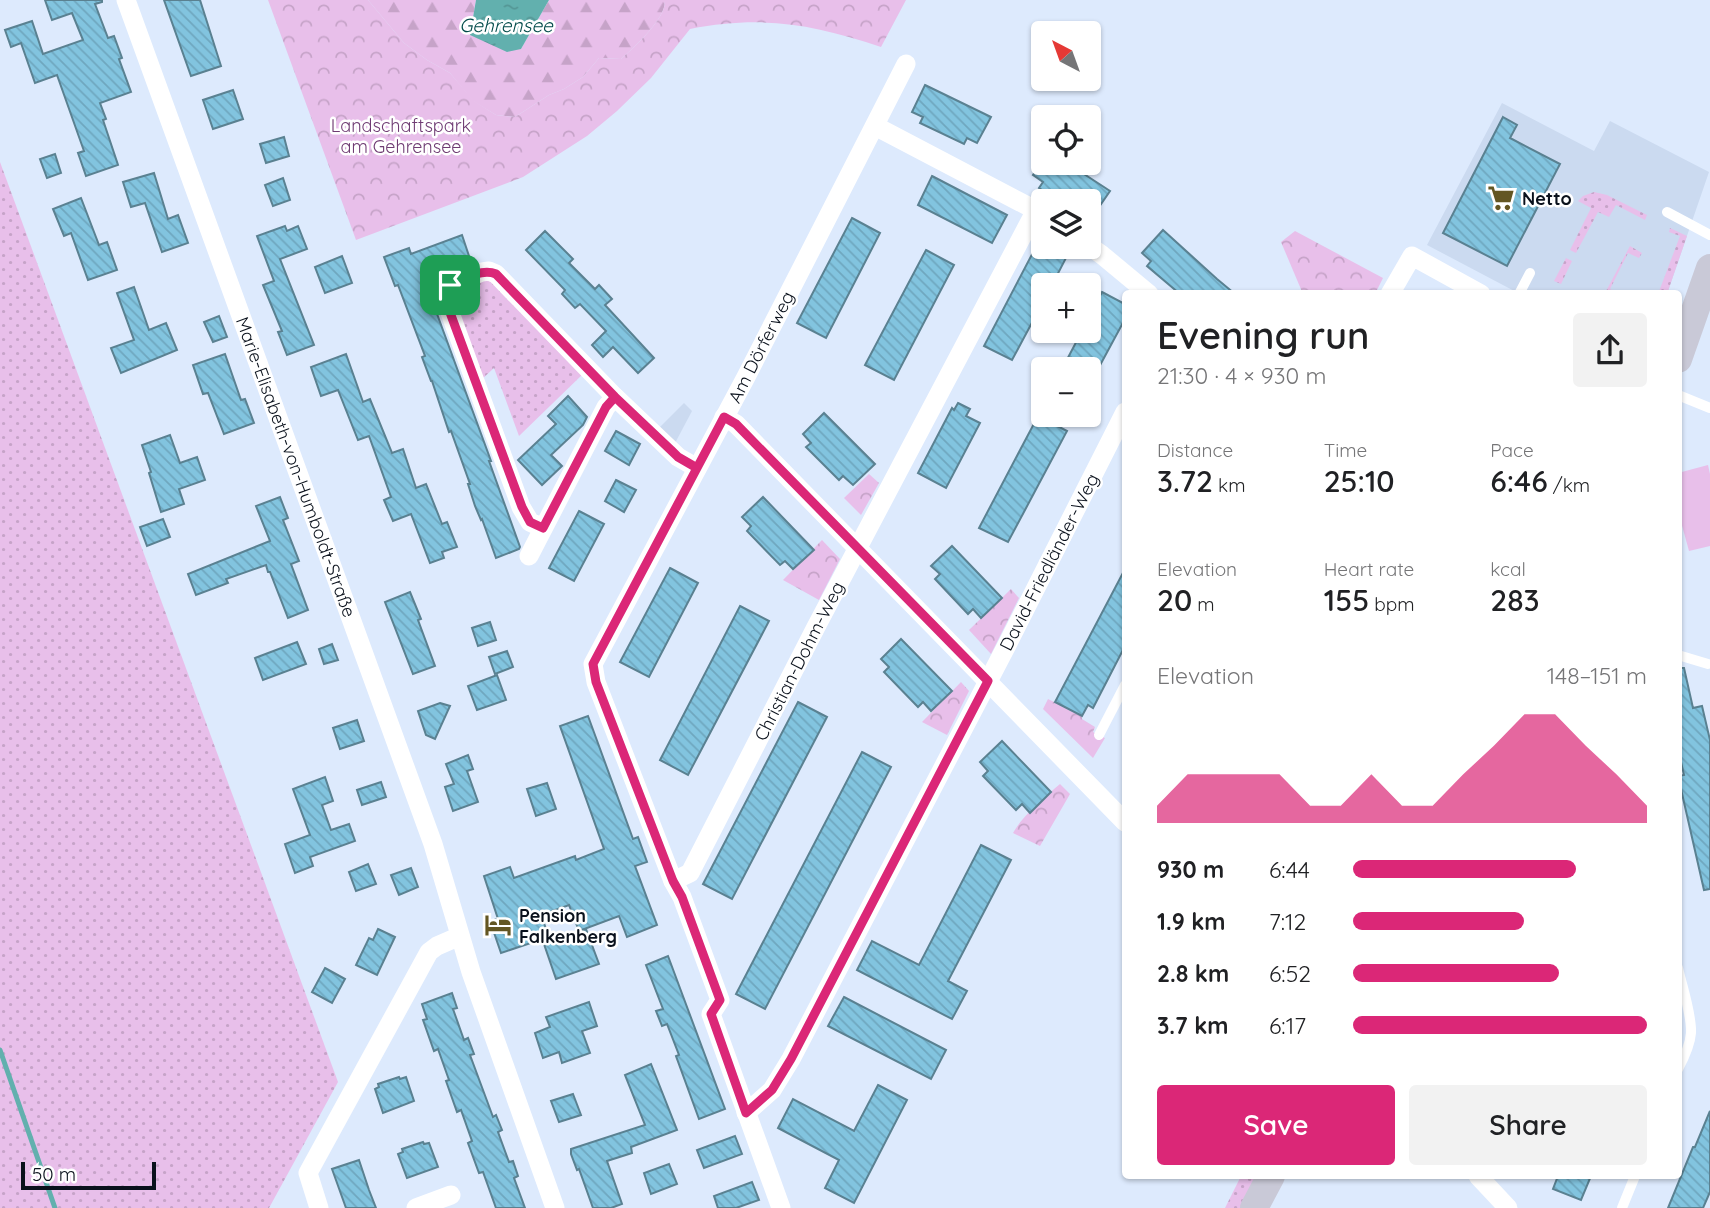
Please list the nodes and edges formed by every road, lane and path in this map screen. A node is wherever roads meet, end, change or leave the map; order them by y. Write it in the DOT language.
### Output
graph roads {
  1 [pos="126,0"];
  2 [pos="906,64"];
  3 [pos="875,126"];
  4 [pos="1031,207"];
  5 [pos="1667,212"];
  6 [pos="1031,229"];
  7 [pos="1710,234"];
  8 [pos="1101,254"];
  9 [pos="1710,268"];
  10 [pos="1530,273"];
  11 [pos="1144,290"];
  12 [pos="1392,290"];
  13 [pos="1474,290"];
  14 [pos="1521,290"];
  15 [pos="1682,348"];
  16 [pos="615,397"];
  17 [pos="1682,397"];
  18 [pos="1710,408"];
  19 [pos="724,417"];
  20 [pos="1122,418"];
  21 [pos="697,468"];
  22 [pos="543,528"];
  23 [pos="857,548"];
  24 [pos="529,556"];
  25 [pos="1682,656"];
  26 [pos="1708,664"];
  27 [pos="988,681"];
  28 [pos="1122,691"];
  29 [pos="1099,735"];
  30 [pos="1122,813"];
  31 [pos="673,881"];
  32 [pos="460,936"];
  33 [pos="1682,985"];
  34 [pos="1682,1061"];
  35 [pos="746,1113"];
  36 [pos="1268,1179"];
  37 [pos="1481,1179"];
  38 [pos="1634,1179"];
  39 [pos="452,1195"];
  40 [pos="320,1208"];
  41 [pos="416,1208"];
  42 [pos="555,1208"];
  43 [pos="781,1208"];
  44 [pos="1254,1208"];
  45 [pos="1508,1208"];
  46 [pos="1622,1208"];
  1 -- 32 [label="street, Marie-Elisabeth-von-Humboldt-Straße"];
  2 -- 3 [label="street, Am Dörferweg"];
  3 -- 4 [label="street"];
  3 -- 19 [label="street, Am Dörferweg"];
  5 -- 7 [label="lane"];
  6 -- 23 [label="street, Christian-Dohm-Weg"];
  8 -- 11 [label="street"];
  9 -- 15 [label="main road"];
  10 -- 14 [label="lane"];
  12 -- 13 [label="street"];
  16 -- 21 [label="street"];
  16 -- 22 [label="street"];
  16 -- 22 [label="street"];
  17 -- 18 [label="lane"];
  19 -- 21 [label="street, Am Dörferweg"];
  19 -- 23 [label="street"];
  20 -- 27 [label="street, David-Friedländer-Weg"];
  21 -- 31 [label="street, Am Dörferweg"];
  22 -- 24 [label="street"];
  23 -- 27 [label="street"];
  23 -- 31 [label="street, Christian-Dohm-Weg"];
  25 -- 26 [label="lane"];
  27 -- 30 [label="street"];
  27 -- 35 [label="street, David-Friedländer-Weg"];
  28 -- 29 [label="lane"];
  31 -- 35 [label="street"];
  32 -- 40 [label="street"];
  32 -- 42 [label="street, Marie-Elisabeth-von-Humboldt-Straße"];
  33 -- 34 [label="lane"];
  35 -- 43 [label="street"];
  36 -- 44 [label="main road"];
  37 -- 45 [label="street"];
  38 -- 46 [label="lane"];
  39 -- 41 [label="street"];
}
